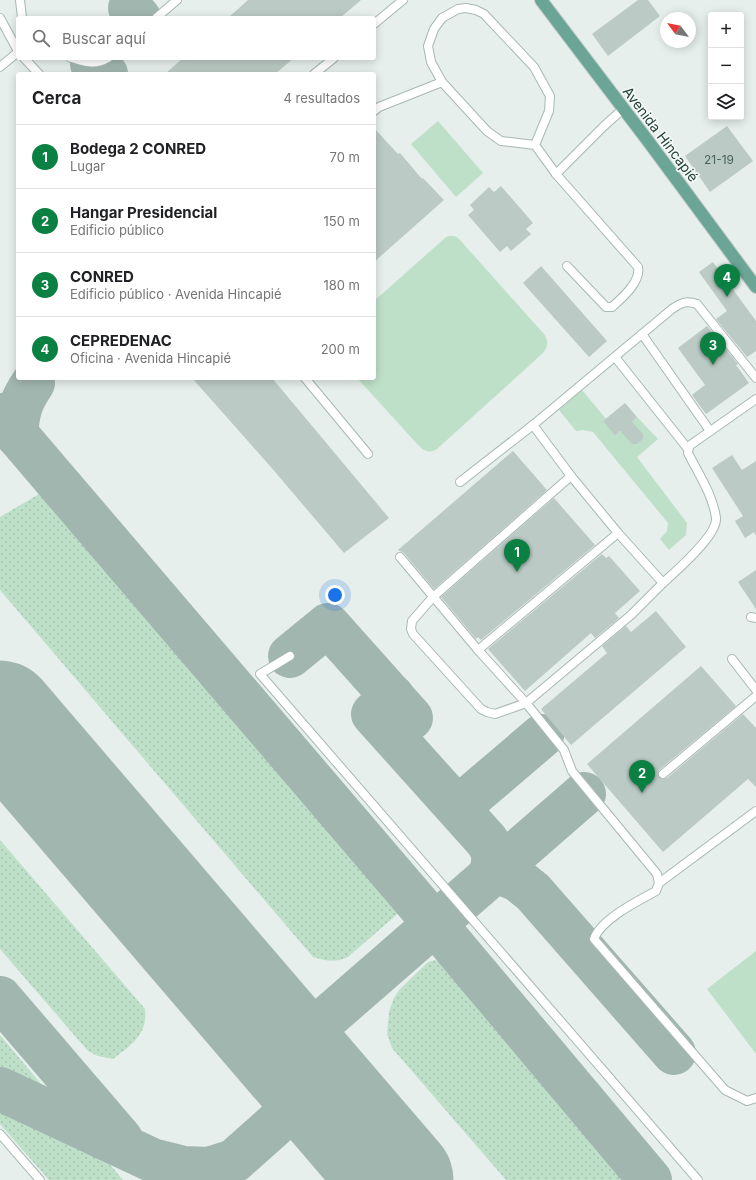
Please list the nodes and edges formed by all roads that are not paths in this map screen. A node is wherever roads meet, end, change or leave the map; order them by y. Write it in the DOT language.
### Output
graph roads {
  1 [pos="20,0"];
  2 [pos="177,0"];
  3 [pos="403,0"];
  4 [pos="541,0"];
  5 [pos="22,16"];
  6 [pos="158,16"];
  7 [pos="0,18"];
  8 [pos="376,22"];
  9 [pos="16,47"];
  10 [pos="16,53"];
  11 [pos="26,60"];
  12 [pos="78,60"];
  13 [pos="104,60"];
  14 [pos="332,60"];
  15 [pos="0,67"];
  16 [pos="37,72"];
  17 [pos="316,72"];
  18 [pos="442,82"];
  19 [pos="376,109"];
  20 [pos="623,109"];
  21 [pos="535,145"];
  22 [pos="556,174"];
  23 [pos="567,266"];
  24 [pos="756,287"];
  25 [pos="642,334"];
  26 [pos="615,357"];
  27 [pos="756,378"];
  28 [pos="307,380"];
  29 [pos="756,399"];
  30 [pos="533,424"];
  31 [pos="710,432"];
  32 [pos="688,450"];
  33 [pos="368,454"];
  34 [pos="571,476"];
  35 [pos="460,482"];
  36 [pos="618,533"];
  37 [pos="400,557"];
  38 [pos="663,583"];
  39 [pos="434,597"];
  40 [pos="478,650"];
  41 [pos="290,656"];
  42 [pos="732,659"];
  43 [pos="756,690"];
  44 [pos="756,696"];
  45 [pos="526,703"];
  46 [pos="663,774"];
  47 [pos="756,811"];
  48 [pos="659,883"];
  49 [pos="756,1098"];
  50 [pos="0,1134"];
  51 [pos="40,1180"];
  52 [pos="698,1180"];
  1 -- 5 [label="lane"];
  2 -- 6 [label="lane"];
  3 -- 8 [label="lane"];
  4 -- 20 [label="main road, Avenida Hincapié"];
  7 -- 9 [label="lane"];
  10 -- 15 [label="lane"];
  11 -- 16 [label="lane"];
  12 -- 13 [label="lane"];
  14 -- 17 [label="lane"];
  18 -- 19 [label="lane"];
  18 -- 21 [label="lane"];
  18 -- 21 [label="lane"];
  20 -- 22 [label="lane"];
  20 -- 24 [label="main road, Avenida Hincapié"];
  21 -- 22 [label="lane"];
  22 -- 23 [label="lane"];
  25 -- 26 [label="lane"];
  25 -- 27 [label="lane"];
  25 -- 31 [label="lane"];
  26 -- 30 [label="lane"];
  26 -- 32 [label="lane"];
  28 -- 33 [label="lane"];
  29 -- 31 [label="lane"];
  30 -- 34 [label="lane"];
  30 -- 35 [label="lane"];
  31 -- 32 [label="lane"];
  32 -- 38 [label="lane"];
  34 -- 36 [label="lane"];
  34 -- 39 [label="lane"];
  36 -- 38 [label="lane"];
  36 -- 40 [label="lane"];
  37 -- 39 [label="lane"];
  38 -- 45 [label="lane"];
  39 -- 40 [label="lane"];
  39 -- 45 [label="lane"];
  40 -- 45 [label="lane"];
  41 -- 52 [label="lane"];
  42 -- 43 [label="lane"];
  44 -- 46 [label="lane"];
  45 -- 48 [label="lane"];
  47 -- 48 [label="lane"];
  48 -- 49 [label="lane"];
  50 -- 51 [label="lane"];
}
